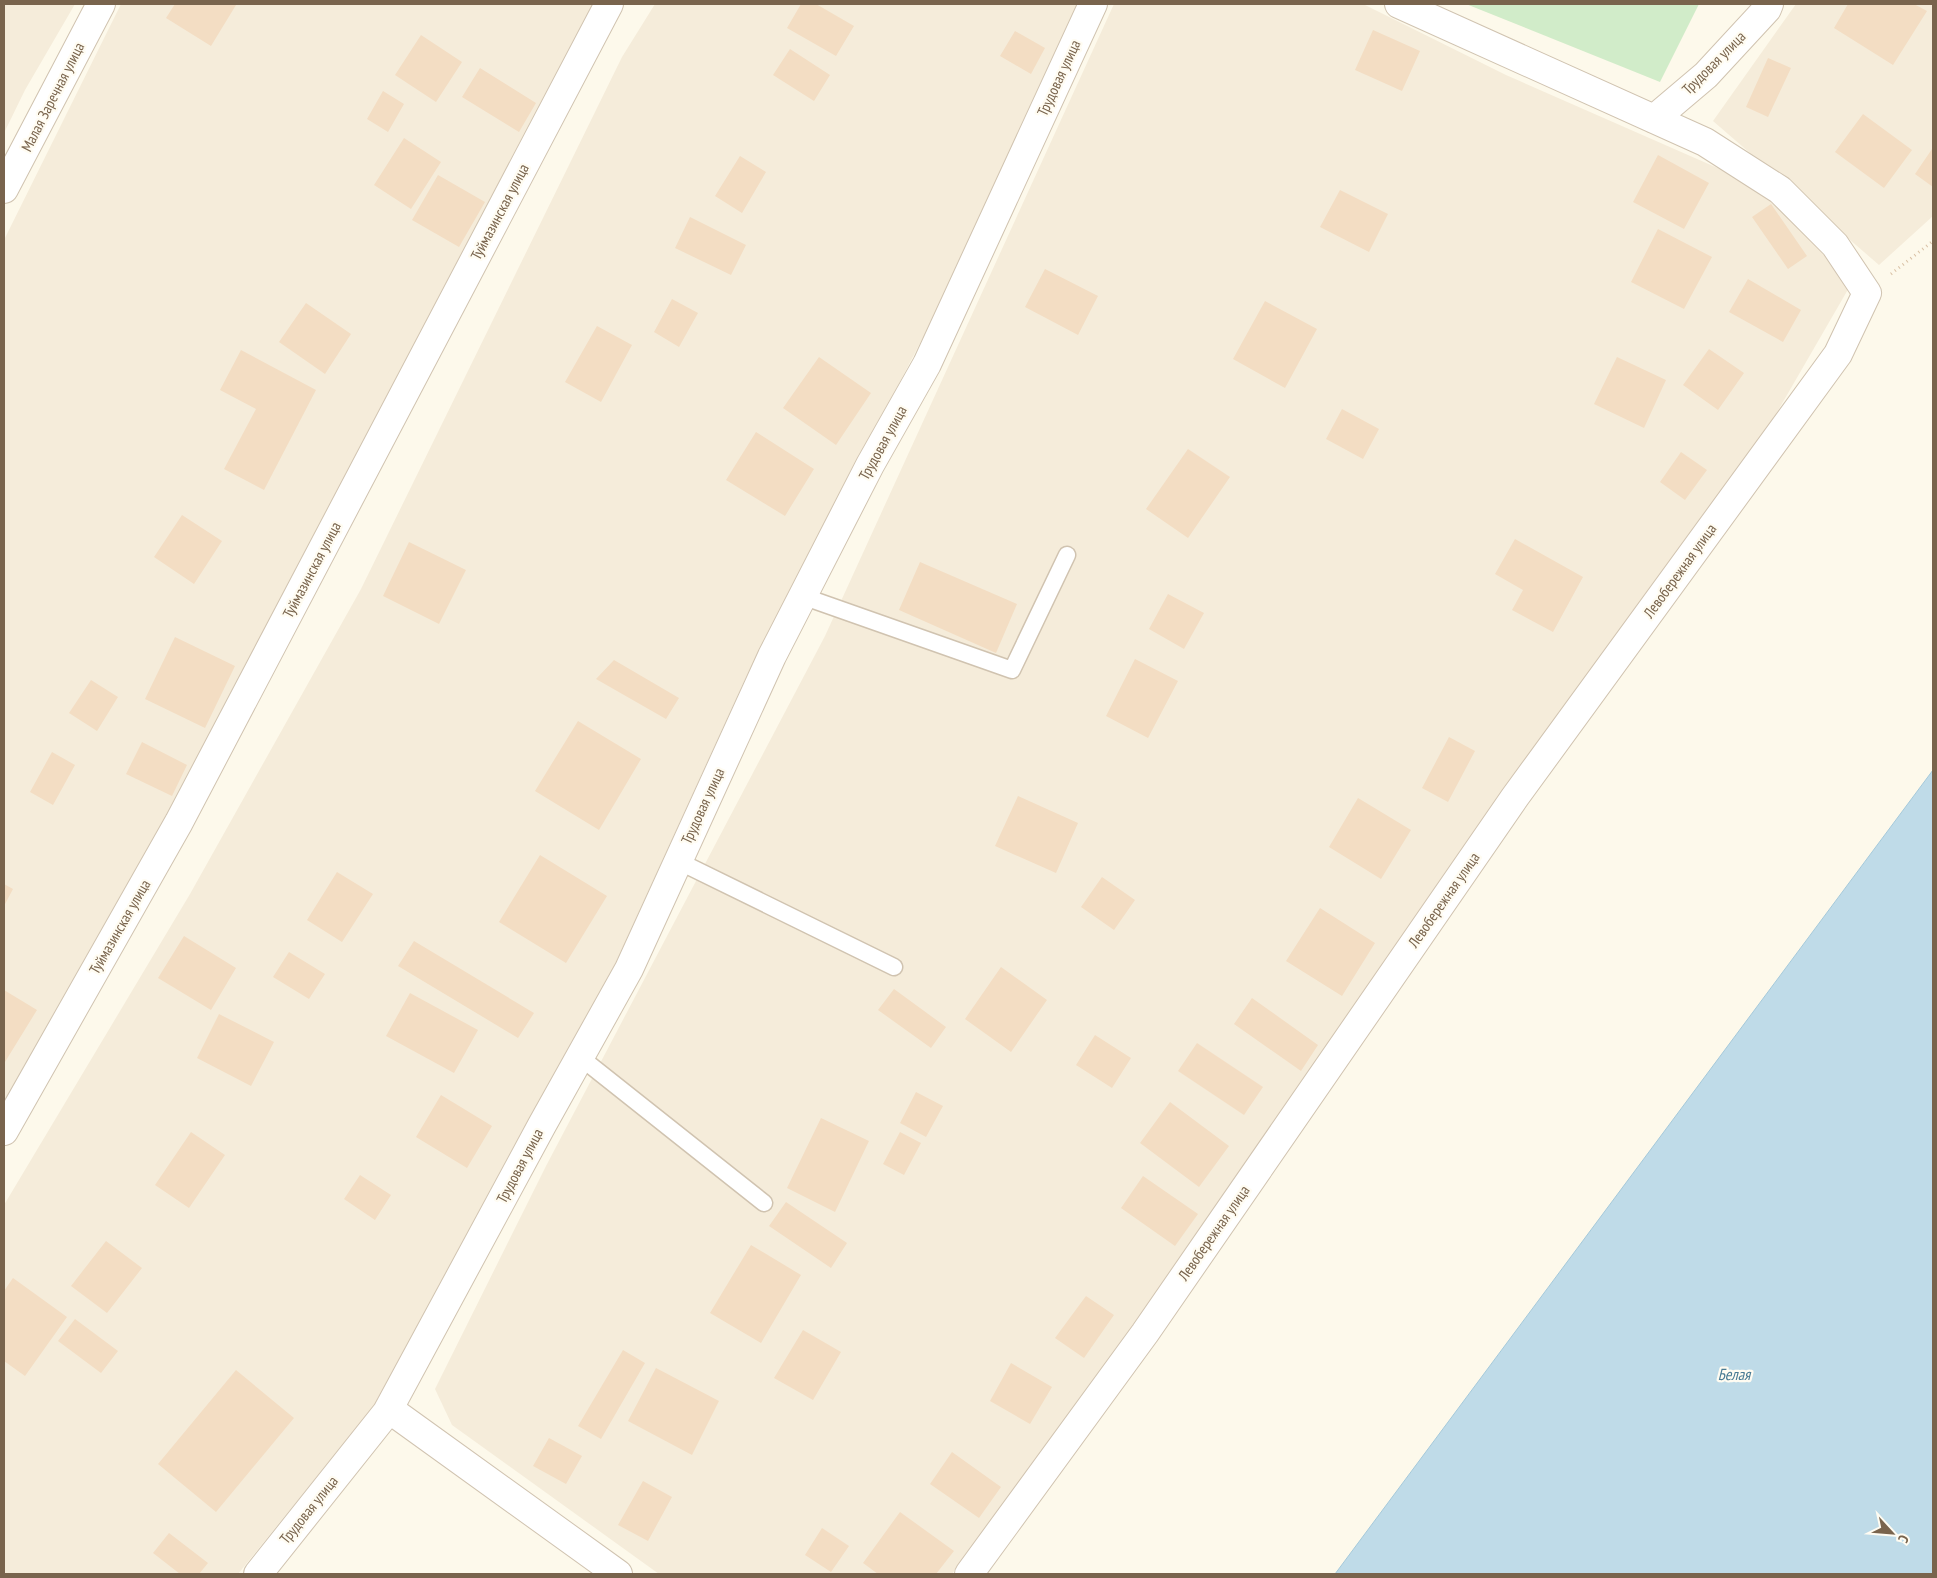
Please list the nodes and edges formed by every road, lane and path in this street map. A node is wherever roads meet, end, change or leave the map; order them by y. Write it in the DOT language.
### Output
graph roads {
  1 [pos="101,4"];
  2 [pos="609,4"];
  3 [pos="1093,4"];
  4 [pos="1399,4"];
  5 [pos="1769,4"];
  6 [pos="1654,119"];
  7 [pos="4,189"];
  8 [pos="1933,241"];
  9 [pos="1866,293"];
  10 [pos="1067,555"];
  11 [pos="802,596"];
  12 [pos="678,861"];
  13 [pos="894,967"];
  14 [pos="580,1057"];
  15 [pos="4,1131"];
  16 [pos="764,1203"];
  17 [pos="389,1409"];
  18 [pos="258,1574"];
  19 [pos="618,1574"];
  20 [pos="969,1574"];
  1 -- 7 [label="street, Малая Заречная улица"];
  2 -- 15 [label="street, Туймазинская улица"];
  3 -- 11 [label="street, Трудовая улица"];
  4 -- 6 [label="street"];
  5 -- 6 [label="street, Трудовая улица"];
  6 -- 9 [label="street"];
  8 -- 9 [label="path"];
  9 -- 20 [label="street, Левобережная улица"];
  10 -- 11 [label="lane"];
  11 -- 12 [label="street, Трудовая улица"];
  12 -- 13 [label="lane"];
  12 -- 14 [label="street, Трудовая улица"];
  14 -- 16 [label="lane"];
  14 -- 17 [label="street, Трудовая улица"];
  17 -- 18 [label="street, Трудовая улица"];
  17 -- 19 [label="street"];
}
